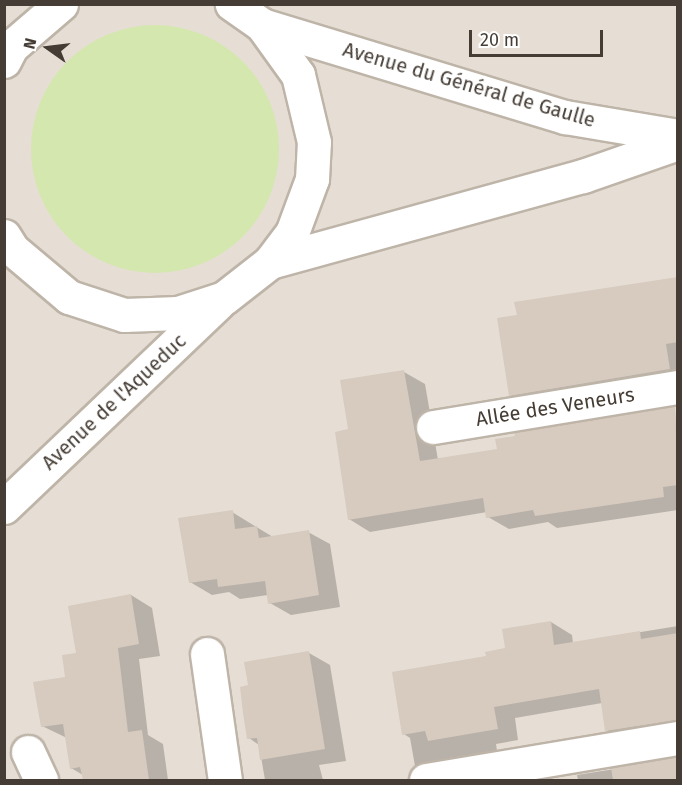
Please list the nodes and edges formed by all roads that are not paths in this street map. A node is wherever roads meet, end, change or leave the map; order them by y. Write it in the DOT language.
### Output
graph roads {
  1 [pos="61,4"];
  2 [pos="232,4"];
  3 [pos="262,25"];
  4 [pos="4,61"];
  5 [pos="678,136"];
  6 [pos="678,143"];
  7 [pos="4,236"];
  8 [pos="270,262"];
  9 [pos="224,298"];
  10 [pos="678,387"];
  11 [pos="433,428"];
  12 [pos="4,507"];
  13 [pos="207,654"];
  14 [pos="678,738"];
  15 [pos="225,780"];
  16 [pos="426,780"];
  1 -- 4 [label="street"];
  2 -- 3 [label="street"];
  3 -- 5 [label="street, Avenue du Général de Gaulle"];
  3 -- 8 [label="street"];
  6 -- 8 [label="street"];
  7 -- 9 [label="street"];
  8 -- 9 [label="street"];
  9 -- 12 [label="street, Avenue de l'Aqueduc"];
  10 -- 11 [label="street, Allée des Veneurs"];
  13 -- 15 [label="street"];
  14 -- 16 [label="street"];
}
